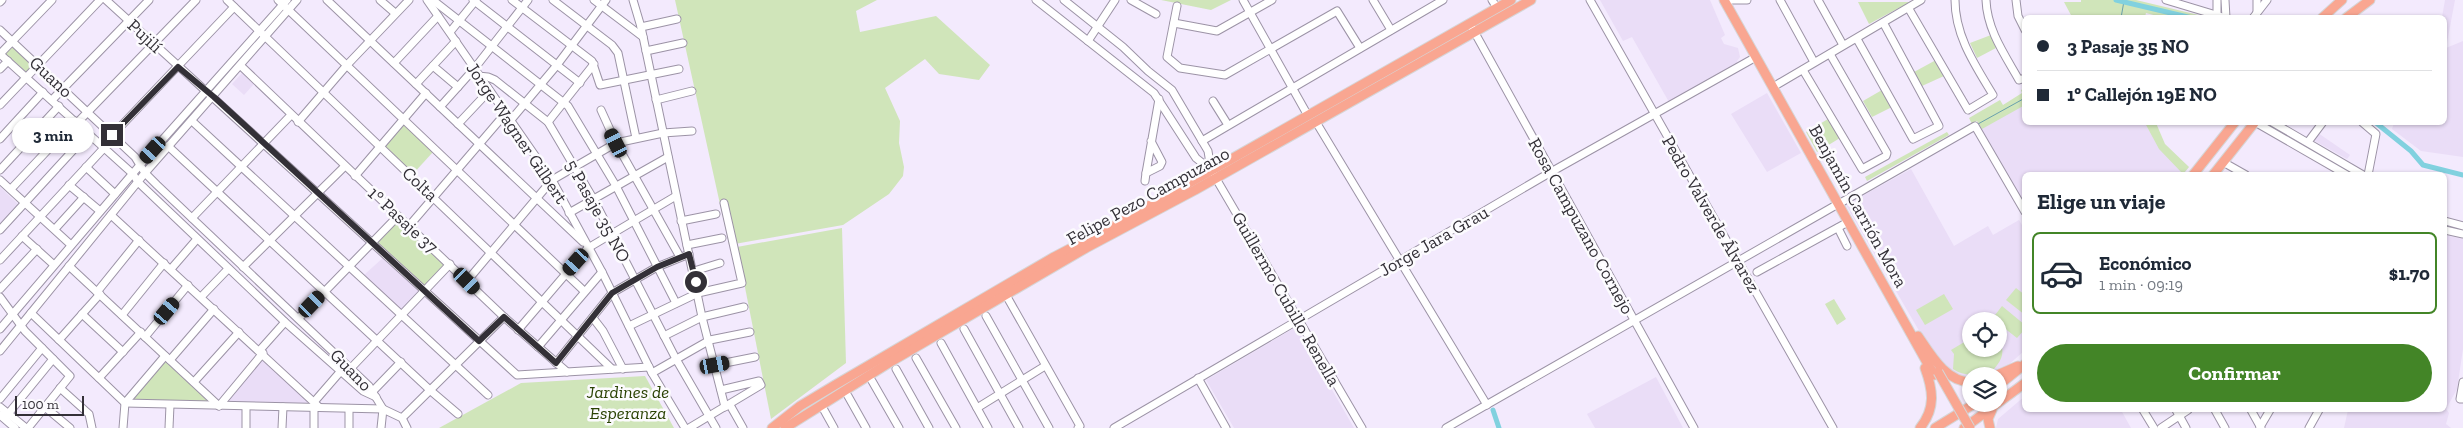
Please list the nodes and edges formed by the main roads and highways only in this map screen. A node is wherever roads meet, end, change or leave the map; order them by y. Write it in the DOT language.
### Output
graph roads {
  1 [pos="1511,0"];
  2 [pos="1531,0"];
  3 [pos="1724,0"];
  4 [pos="1730,0"];
  5 [pos="2342,0"];
  6 [pos="2370,0"];
  7 [pos="1494,4"];
  8 [pos="2325,15"];
  9 [pos="2350,15"];
  10 [pos="1482,17"];
  11 [pos="1487,26"];
  12 [pos="2234,125"];
  13 [pos="2253,125"];
  14 [pos="2195,172"];
  15 [pos="2215,172"];
  16 [pos="1214,174"];
  17 [pos="1840,203"];
  18 [pos="1056,260"];
  19 [pos="1916,336"];
  20 [pos="2022,365"];
  21 [pos="2022,366"];
  22 [pos="2007,371"];
  23 [pos="1936,373"];
  24 [pos="2007,379"];
  25 [pos="1962,380"];
  26 [pos="2022,385"];
  27 [pos="2022,391"];
  28 [pos="2007,397"];
  29 [pos="2007,400"];
  30 [pos="1962,412"];
  31 [pos="1987,412"];
  32 [pos="1992,412"];
  33 [pos="772,428"];
  34 [pos="785,428"];
  35 [pos="1920,428"];
  36 [pos="1936,428"];
  37 [pos="1964,428"];
  38 [pos="1970,428"];
  39 [pos="1990,428"];
  1 -- 7 [label="main road, Felipe Pezo Campuzano"];
  2 -- 11 [label="main road, Felipe Pezo Campuzano"];
  3 -- 17 [label="main road, Benjamín Carrión Mora"];
  4 -- 17 [label="main road, Benjamín Carrión Mora"];
  5 -- 8 [label="main road"];
  6 -- 9 [label="main road"];
  7 -- 10 [label="main road, Felipe Pezo Campuzano"];
  10 -- 11 [label="main road"];
  10 -- 16 [label="main road, Felipe Pezo Campuzano"];
  11 -- 16 [label="main road, Felipe Pezo Campuzano"];
  12 -- 14 [label="main road"];
  13 -- 15 [label="main road"];
  16 -- 18 [label="main road, Felipe Pezo Campuzano"];
  17 -- 19 [label="main road, Benjamín Carrión Mora"];
  17 -- 19 [label="main road, Benjamín Carrión Mora"];
  18 -- 33 [label="main road, Felipe Pezo Campuzano"];
  18 -- 34 [label="main road, Felipe Pezo Campuzano"];
  19 -- 23 [label="main road, Benjamín Carrión Mora"];
  19 -- 25 [label="main road"];
  19 -- 35 [label="main road"];
  20 -- 22 [label="main road"];
  21 -- 24 [label="main road"];
  23 -- 37 [label="main road, Benjamín Carrión Mora"];
  23 -- 38 [label="main road, Benjamín Carrión Mora, bridge"];
  26 -- 28 [label="main road"];
  27 -- 29 [label="main road"];
  30 -- 36 [label="main road"];
  31 -- 37 [label="main road"];
  32 -- 39 [label="main road"];
}
